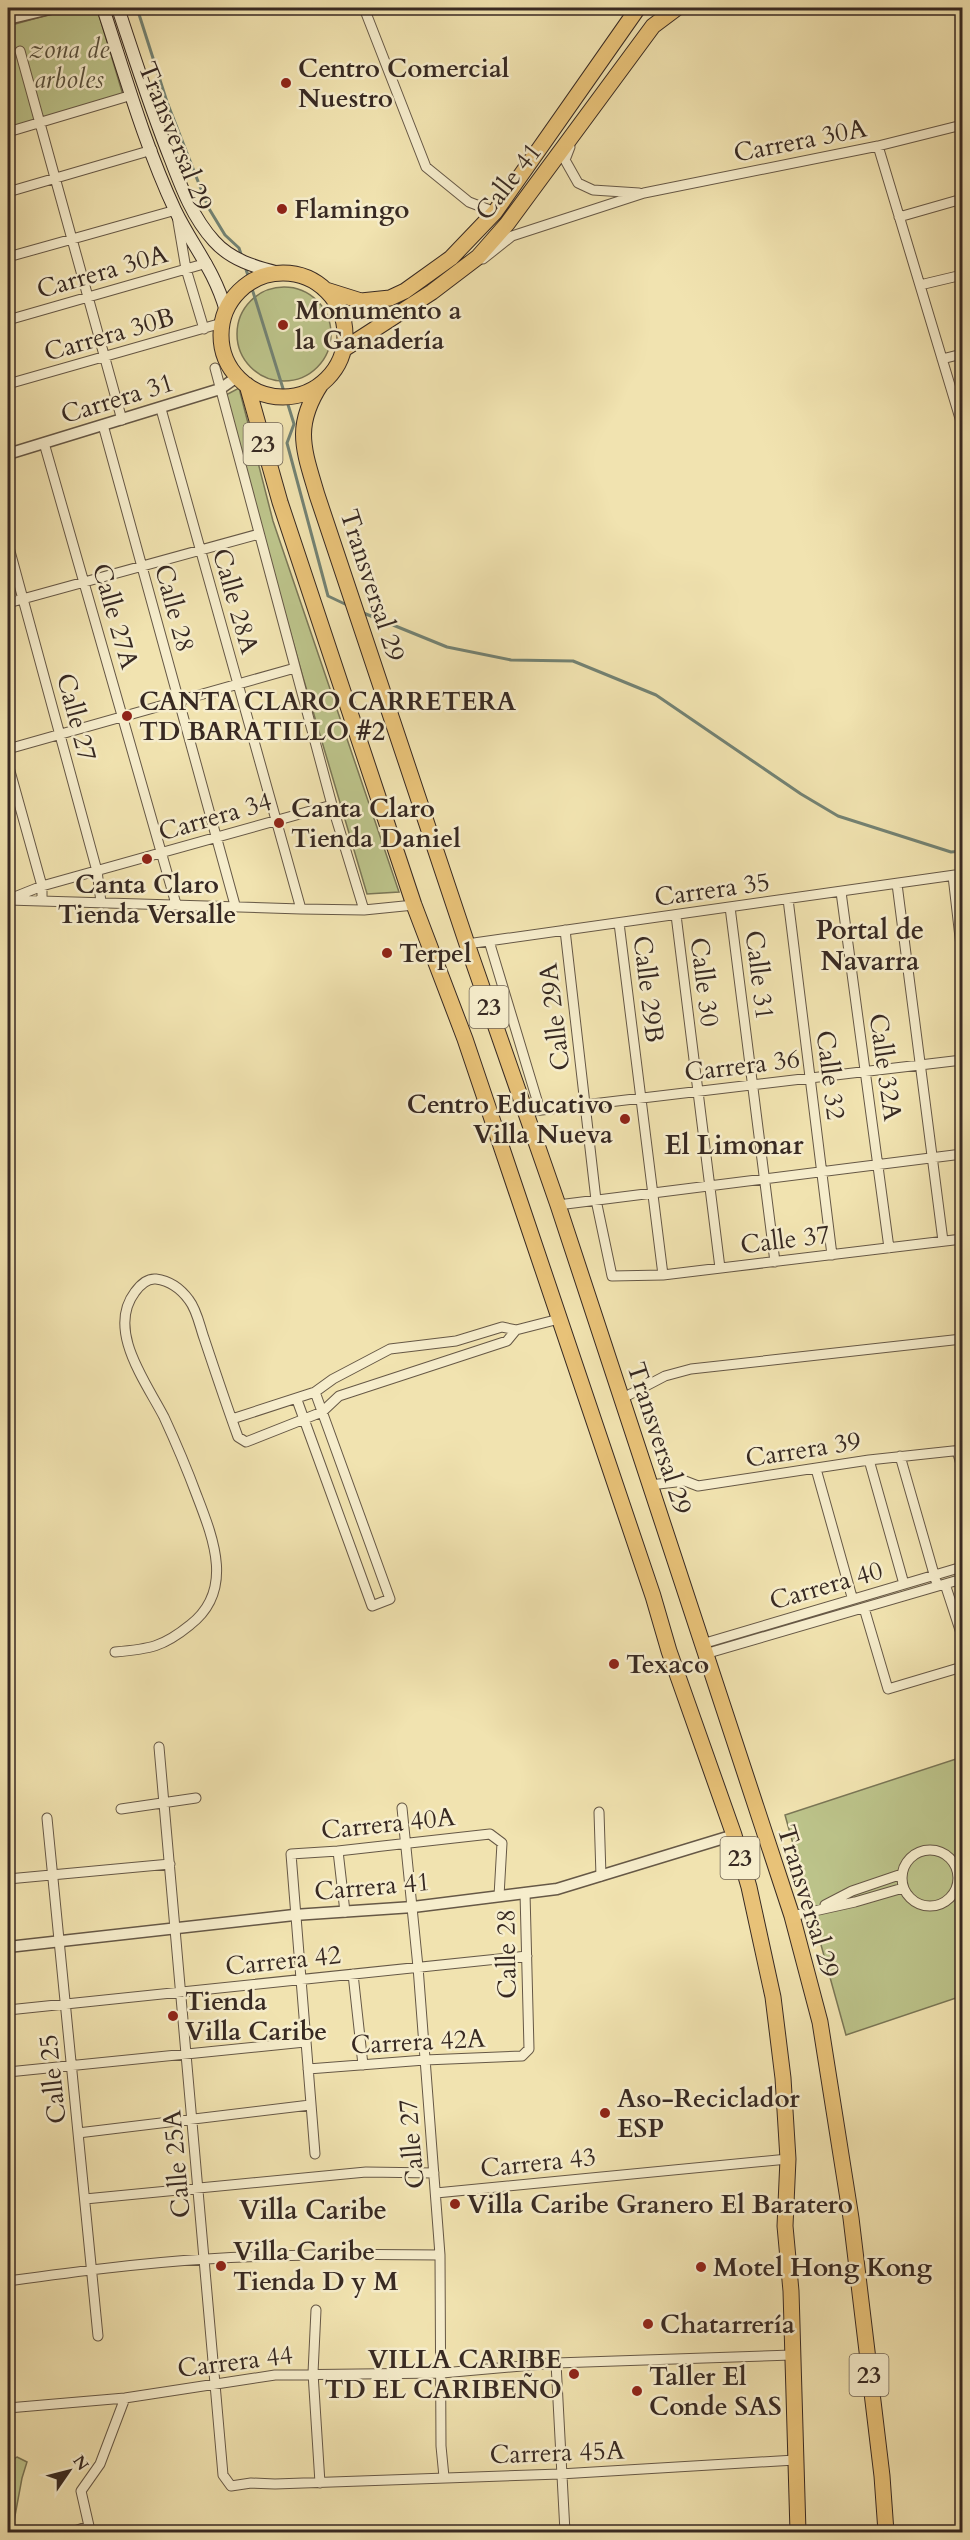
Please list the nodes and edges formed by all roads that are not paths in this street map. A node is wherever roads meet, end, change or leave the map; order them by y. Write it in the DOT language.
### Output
graph roads {
  1 [pos="54,8"];
  2 [pos="103,8"];
  3 [pos="118,8"];
  4 [pos="364,8"];
  5 [pos="638,8"];
  6 [pos="677,8"];
  7 [pos="8,19"];
  8 [pos="20,51"];
  9 [pos="132,95"];
  10 [pos="40,123"];
  11 [pos="963,125"];
  12 [pos="8,132"];
  13 [pos="576,133"];
  14 [pos="878,146"];
  15 [pos="152,150"];
  16 [pos="55,179"];
  17 [pos="8,192"];
  18 [pos="645,193"];
  19 [pos="963,199"];
  20 [pos="176,210"];
  21 [pos="495,212"];
  22 [pos="899,217"];
  23 [pos="72,239"];
  24 [pos="8,257"];
  25 [pos="207,263"];
  26 [pos="186,269"];
  27 [pos="279,273"];
  28 [pos="963,275"];
  29 [pos="920,285"];
  30 [pos="326,290"];
  31 [pos="432,292"];
  32 [pos="88,297"];
  33 [pos="224,317"];
  34 [pos="8,320"];
  35 [pos="204,330"];
  36 [pos="344,349"];
  37 [pos="963,354"];
  38 [pos="105,357"];
  39 [pos="942,359"];
  40 [pos="215,368"];
  41 [pos="242,381"];
  42 [pos="8,384"];
  43 [pos="321,384"];
  44 [pos="220,389"];
  45 [pos="161,409"];
  46 [pos="122,420"];
  47 [pos="103,425"];
  48 [pos="963,425"];
  49 [pos="44,443"];
  50 [pos="8,454"];
  51 [pos="259,534"];
  52 [pos="8,544"];
  53 [pos="200,550"];
  54 [pos="142,566"];
  55 [pos="84,582"];
  56 [pos="24,599"];
  57 [pos="8,603"];
  58 [pos="295,668"];
  59 [pos="238,684"];
  60 [pos="178,700"];
  61 [pos="123,717"];
  62 [pos="60,734"];
  63 [pos="8,748"];
  64 [pos="8,764"];
  65 [pos="332,805"];
  66 [pos="276,820"];
  67 [pos="216,837"];
  68 [pos="162,853"];
  69 [pos="97,871"];
  70 [pos="958,875"];
  71 [pos="897,884"];
  72 [pos="42,886"];
  73 [pos="841,892"];
  74 [pos="788,899"];
  75 [pos="8,900"];
  76 [pos="42,901"];
  77 [pos="101,902"];
  78 [pos="176,904"];
  79 [pos="235,905"];
  80 [pos="414,905"];
  81 [pos="730,907"];
  82 [pos="300,909"];
  83 [pos="364,909"];
  84 [pos="676,915"];
  85 [pos="619,923"];
  86 [pos="565,930"];
  87 [pos="489,941"];
  88 [pos="467,944"];
  89 [pos="963,955"];
  90 [pos="963,1060"];
  91 [pos="921,1065"];
  92 [pos="865,1072"];
  93 [pos="810,1078"];
  94 [pos="753,1085"];
  95 [pos="698,1091"];
  96 [pos="641,1098"];
  97 [pos="585,1104"];
  98 [pos="533,1111"];
  99 [pos="963,1155"];
  100 [pos="933,1158"];
  101 [pos="878,1165"];
  102 [pos="822,1172"];
  103 [pos="765,1179"];
  104 [pos="710,1186"];
  105 [pos="653,1193"];
  106 [pos="596,1200"];
  107 [pos="558,1205"];
  108 [pos="963,1239"];
  109 [pos="943,1241"];
  110 [pos="889,1248"];
  111 [pos="832,1255"];
  112 [pos="775,1262"];
  113 [pos="720,1268"];
  114 [pos="663,1275"];
  115 [pos="612,1276"];
  116 [pos="559,1319"];
  117 [pos="516,1330"];
  118 [pos="963,1339"];
  119 [pos="315,1392"];
  120 [pos="621,1398"];
  121 [pos="297,1400"];
  122 [pos="322,1412"];
  123 [pos="232,1419"];
  124 [pos="304,1420"];
  125 [pos="960,1450"];
  126 [pos="900,1456"];
  127 [pos="869,1460"];
  128 [pos="963,1468"];
  129 [pos="816,1469"];
  130 [pos="650,1485"];
  131 [pos="355,1503"];
  132 [pos="338,1511"];
  133 [pos="963,1566"];
  134 [pos="934,1575"];
  135 [pos="963,1579"];
  136 [pos="904,1584"];
  137 [pos="942,1585"];
  138 [pos="852,1597"];
  139 [pos="864,1608"];
  140 [pos="963,1636"];
  141 [pos="703,1649"];
  142 [pos="116,1652"];
  143 [pos="963,1667"];
  144 [pos="159,1747"];
  145 [pos="196,1798"];
  146 [pos="164,1802"];
  147 [pos="402,1808"];
  148 [pos="121,1809"];
  149 [pos="599,1812"];
  150 [pos="47,1818"];
  151 [pos="734,1835"];
  152 [pos="406,1844"];
  153 [pos="338,1851"];
  154 [pos="958,1860"];
  155 [pos="170,1864"];
  156 [pos="902,1874"];
  157 [pos="53,1875"];
  158 [pos="601,1876"];
  159 [pos="8,1879"];
  160 [pos="960,1880"];
  161 [pos="903,1888"];
  162 [pos="852,1891"];
  163 [pos="525,1893"];
  164 [pos="499,1896"];
  165 [pos="855,1902"];
  166 [pos="413,1907"];
  167 [pos="812,1911"];
  168 [pos="345,1912"];
  169 [pos="294,1915"];
  170 [pos="792,1916"];
  171 [pos="176,1930"];
  172 [pos="59,1942"];
  173 [pos="8,1947"];
  174 [pos="527,1956"];
  175 [pos="418,1968"];
  176 [pos="353,1974"];
  177 [pos="300,1980"];
  178 [pos="181,1992"];
  179 [pos="65,2004"];
  180 [pos="8,2010"];
  181 [pos="305,2042"];
  182 [pos="529,2049"];
  183 [pos="187,2054"];
  184 [pos="425,2060"];
  185 [pos="363,2064"];
  186 [pos="71,2065"];
  187 [pos="308,2069"];
  188 [pos="8,2072"];
  189 [pos="310,2106"];
  190 [pos="193,2120"];
  191 [pos="78,2133"];
  192 [pos="315,2154"];
  193 [pos="788,2159"];
  194 [pos="434,2173"];
  195 [pos="199,2188"];
  196 [pos="436,2193"];
  197 [pos="85,2199"];
  198 [pos="440,2254"];
  199 [pos="205,2259"];
  200 [pos="91,2269"];
  201 [pos="8,2281"];
  202 [pos="316,2310"];
  203 [pos="98,2336"];
  204 [pos="792,2355"];
  205 [pos="556,2363"];
  206 [pos="313,2373"];
  207 [pos="442,2373"];
  208 [pos="216,2385"];
  209 [pos="125,2398"];
  210 [pos="8,2408"];
  211 [pos="795,2460"];
  212 [pos="560,2474"];
  213 [pos="444,2477"];
  214 [pos="320,2482"];
  215 [pos="72,2532"];
  216 [pos="565,2532"];
  217 [pos="798,2532"];
  218 [pos="886,2532"];
  1 -- 7 [label="street"];
  2 -- 9 [label="main road, Transversal 29"];
  3 -- 27 [label="main road, Transversal 29"];
  4 -- 21 [label="street"];
  5 -- 21 [label="highway, Calle 41"];
  6 -- 13 [label="highway, Calle 41"];
  8 -- 10 [label="street"];
  9 -- 10 [label="street"];
  9 -- 15 [label="main road, Transversal 29"];
  10 -- 12 [label="street"];
  10 -- 16 [label="street"];
  11 -- 14 [label="street, Carrera 30A"];
  13 -- 18 [label="street"];
  13 -- 31 [label="highway, Calle 41"];
  14 -- 18 [label="street, Carrera 30A"];
  14 -- 22 [label="street"];
  15 -- 16 [label="street"];
  15 -- 20 [label="main road, Transversal 29"];
  16 -- 17 [label="street"];
  16 -- 23 [label="street"];
  18 -- 31 [label="street"];
  19 -- 22 [label="street"];
  20 -- 23 [label="street"];
  20 -- 25 [label="main road, Transversal 29"];
  20 -- 26 [label="street"];
  21 -- 30 [label="highway, Calle 41"];
  22 -- 29 [label="street"];
  23 -- 24 [label="street"];
  23 -- 32 [label="street"];
  25 -- 26 [label="street, Carrera 30A"];
  25 -- 33 [label="main road, Transversal 29"];
  26 -- 32 [label="street, Carrera 30A"];
  26 -- 35 [label="street"];
  27 -- 30 [label="highway"];
  27 -- 33 [label="highway"];
  28 -- 29 [label="street"];
  29 -- 39 [label="street"];
  30 -- 36 [label="highway"];
  31 -- 36 [label="highway, Calle 41"];
  32 -- 34 [label="street, Carrera 30A"];
  32 -- 38 [label="street"];
  33 -- 35 [label="street, Carrera 30B"];
  33 -- 41 [label="highway, 23"];
  35 -- 38 [label="street, Carrera 30B"];
  36 -- 43 [label="highway, 23"];
  37 -- 39 [label="street"];
  38 -- 42 [label="street, Carrera 30B"];
  38 -- 46 [label="street"];
  39 -- 48 [label="street"];
  40 -- 44 [label="street"];
  41 -- 43 [label="highway, 23"];
  41 -- 44 [label="street, Carrera 31"];
  41 -- 80 [label="highway, Transversal 29 / 23"];
  43 -- 88 [label="highway, Transversal 29 / 23"];
  44 -- 45 [label="street, Carrera 31"];
  44 -- 51 [label="street"];
  45 -- 46 [label="street, Carrera 31"];
  45 -- 53 [label="street, Calle 28A"];
  46 -- 47 [label="street, Carrera 31"];
  47 -- 49 [label="street, Carrera 31"];
  47 -- 54 [label="street, Calle 28"];
  49 -- 50 [label="street, Carrera 31"];
  49 -- 55 [label="street, Calle 27A"];
  51 -- 53 [label="street"];
  51 -- 58 [label="street"];
  52 -- 56 [label="street, Calle 27"];
  53 -- 54 [label="street"];
  53 -- 59 [label="street, Calle 28A"];
  54 -- 55 [label="street"];
  54 -- 60 [label="street, Calle 28"];
  55 -- 56 [label="street"];
  55 -- 61 [label="street, Calle 27A"];
  56 -- 57 [label="street"];
  56 -- 62 [label="street, Calle 27"];
  58 -- 59 [label="street"];
  58 -- 65 [label="street"];
  59 -- 60 [label="street"];
  59 -- 66 [label="street, Calle 28A"];
  60 -- 61 [label="street"];
  60 -- 67 [label="street, Calle 28"];
  61 -- 62 [label="street"];
  61 -- 68 [label="street, Calle 27A"];
  62 -- 63 [label="street"];
  62 -- 69 [label="street, Calle 27"];
  64 -- 72 [label="street"];
  65 -- 66 [label="street, Carrera 34"];
  65 -- 83 [label="street"];
  66 -- 67 [label="street, Carrera 34"];
  66 -- 82 [label="street, Calle 28A"];
  67 -- 68 [label="street, Carrera 34"];
  67 -- 79 [label="street, Calle 28"];
  68 -- 69 [label="street, Carrera 34"];
  68 -- 78 [label="street, Calle 27A"];
  69 -- 72 [label="street, Carrera 34"];
  69 -- 77 [label="street, Calle 27"];
  70 -- 71 [label="street, Carrera 35"];
  70 -- 89 [label="street"];
  71 -- 73 [label="street, Carrera 35"];
  71 -- 91 [label="street"];
  72 -- 75 [label="street, Carrera 34"];
  72 -- 76 [label="street"];
  73 -- 74 [label="street, Carrera 35"];
  73 -- 92 [label="street, Calle 32A"];
  74 -- 81 [label="street, Carrera 35"];
  74 -- 93 [label="street, Calle 32"];
  75 -- 76 [label="street"];
  76 -- 77 [label="street"];
  77 -- 78 [label="street"];
  78 -- 79 [label="street"];
  79 -- 82 [label="street"];
  80 -- 83 [label="street"];
  80 -- 116 [label="highway, Transversal 29 / 23"];
  81 -- 84 [label="street, Carrera 35"];
  81 -- 94 [label="street, Calle 31"];
  82 -- 83 [label="street"];
  84 -- 85 [label="street, Carrera 35"];
  84 -- 95 [label="street, Calle 30"];
  85 -- 86 [label="street, Carrera 35"];
  85 -- 96 [label="street, Calle 29B"];
  86 -- 87 [label="street, Carrera 35"];
  86 -- 97 [label="street, Calle 29A"];
  87 -- 88 [label="street, Carrera 35"];
  87 -- 98 [label="street"];
  88 -- 98 [label="highway, Transversal 29 / 23"];
  90 -- 91 [label="street, Carrera 36"];
  91 -- 92 [label="street, Carrera 36"];
  91 -- 100 [label="street"];
  92 -- 93 [label="street, Carrera 36"];
  92 -- 101 [label="street, Calle 32A"];
  93 -- 94 [label="street, Carrera 36"];
  93 -- 102 [label="street, Calle 32"];
  94 -- 95 [label="street, Carrera 36"];
  94 -- 103 [label="street, Calle 31"];
  95 -- 96 [label="street, Carrera 36"];
  95 -- 104 [label="street, Calle 30"];
  96 -- 97 [label="street, Carrera 36"];
  96 -- 105 [label="street, Calle 29B"];
  97 -- 98 [label="street, Carrera 36"];
  97 -- 106 [label="street, Calle 29A"];
  98 -- 107 [label="highway, Transversal 29 / 23"];
  99 -- 100 [label="street"];
  100 -- 101 [label="street"];
  100 -- 109 [label="street"];
  101 -- 102 [label="street"];
  101 -- 110 [label="street, Calle 32A"];
  102 -- 103 [label="street"];
  102 -- 111 [label="street, Calle 32"];
  103 -- 104 [label="street"];
  103 -- 112 [label="street, Calle 31"];
  104 -- 105 [label="street"];
  104 -- 113 [label="street, Calle 30"];
  105 -- 106 [label="street"];
  105 -- 114 [label="street, Calle 29B"];
  106 -- 107 [label="street"];
  106 -- 115 [label="street, Calle 29A"];
  107 -- 120 [label="highway, Transversal 29 / 23"];
  108 -- 109 [label="street, Calle 37"];
  109 -- 110 [label="street, Calle 37"];
  110 -- 111 [label="street, Calle 37"];
  111 -- 112 [label="street, Calle 37"];
  112 -- 113 [label="street, Calle 37"];
  113 -- 114 [label="street, Calle 37"];
  114 -- 115 [label="street, Calle 37"];
  116 -- 117 [label="street"];
  116 -- 151 [label="highway, Transversal 29 / 23"];
  117 -- 119 [label="street"];
  117 -- 122 [label="street"];
  118 -- 120 [label="street"];
  119 -- 121 [label="street"];
  119 -- 122 [label="street"];
  120 -- 130 [label="highway, Transversal 29 / 23"];
  121 -- 123 [label="street"];
  121 -- 124 [label="street"];
  122 -- 124 [label="street"];
  122 -- 131 [label="street"];
  123 -- 124 [label="street"];
  123 -- 142 [label="street"];
  124 -- 132 [label="street"];
  125 -- 126 [label="street, Carrera 39"];
  125 -- 128 [label="street"];
  126 -- 127 [label="street, Carrera 39"];
  126 -- 134 [label="street"];
  127 -- 129 [label="street, Carrera 39"];
  127 -- 136 [label="street"];
  129 -- 130 [label="street, Carrera 39"];
  129 -- 138 [label="street"];
  130 -- 141 [label="highway, Transversal 29 / 23"];
  131 -- 132 [label="street"];
  131 -- 132 [label="street"];
  133 -- 134 [label="street, Carrera 40"];
  134 -- 136 [label="street, Carrera 40"];
  134 -- 137 [label="street"];
  135 -- 137 [label="street, Carrera 40"];
  136 -- 138 [label="street, Carrera 40"];
  137 -- 139 [label="street, Carrera 40"];
  137 -- 140 [label="street"];
  138 -- 141 [label="street, Carrera 40"];
  139 -- 141 [label="street, Carrera 40"];
  139 -- 143 [label="street"];
  141 -- 170 [label="highway, Transversal 29 / 23"];
  144 -- 146 [label="street, Calle 25A"];
  145 -- 146 [label="street"];
  146 -- 148 [label="street"];
  146 -- 155 [label="street, Calle 25A"];
  147 -- 152 [label="street, Calle 27"];
  149 -- 158 [label="street"];
  150 -- 157 [label="street, Calle 25"];
  151 -- 158 [label="street, Carrera 41"];
  151 -- 193 [label="highway, Transversal 29 / 23"];
  152 -- 153 [label="street, Carrera 40A"];
  152 -- 164 [label="street, Carrera 40A"];
  152 -- 166 [label="street, Calle 27"];
  153 -- 168 [label="street"];
  153 -- 169 [label="street, Carrera 40A"];
  154 -- 156 [label="street"];
  154 -- 160 [label="street"];
  155 -- 157 [label="street"];
  155 -- 171 [label="street, Calle 25A"];
  156 -- 161 [label="street"];
  156 -- 162 [label="street"];
  157 -- 159 [label="street"];
  157 -- 172 [label="street, Calle 25"];
  158 -- 163 [label="street, Carrera 41"];
  160 -- 161 [label="street"];
  161 -- 165 [label="street"];
  162 -- 165 [label="street"];
  162 -- 167 [label="street"];
  163 -- 164 [label="street, Carrera 41"];
  163 -- 174 [label="street, Calle 28"];
  164 -- 166 [label="street, Carrera 41"];
  165 -- 167 [label="street"];
  166 -- 168 [label="street, Carrera 41"];
  166 -- 175 [label="street, Calle 27"];
  167 -- 170 [label="street"];
  168 -- 169 [label="street, Carrera 41"];
  169 -- 171 [label="street, Carrera 41"];
  169 -- 177 [label="street"];
  170 -- 218 [label="highway, Transversal 29 / 23"];
  171 -- 172 [label="street, Carrera 41"];
  171 -- 178 [label="street, Calle 25A"];
  172 -- 173 [label="street, Carrera 41"];
  172 -- 179 [label="street, Calle 25"];
  174 -- 175 [label="street, Carrera 42"];
  174 -- 182 [label="street, Calle 28"];
  175 -- 176 [label="street, Carrera 42"];
  175 -- 184 [label="street, Calle 27"];
  176 -- 177 [label="street, Carrera 42"];
  176 -- 185 [label="street"];
  177 -- 178 [label="street, Carrera 42"];
  177 -- 181 [label="street"];
  178 -- 179 [label="street, Carrera 42"];
  178 -- 183 [label="street, Calle 25A"];
  179 -- 180 [label="street, Carrera 42"];
  179 -- 186 [label="street, Calle 25"];
  181 -- 183 [label="street"];
  181 -- 187 [label="street"];
  182 -- 184 [label="street, Carrera 42A"];
  183 -- 186 [label="street"];
  183 -- 190 [label="street, Calle 25A"];
  184 -- 185 [label="street, Carrera 42A"];
  184 -- 194 [label="street, Calle 27"];
  185 -- 187 [label="street, Carrera 42A"];
  186 -- 188 [label="street"];
  186 -- 191 [label="street, Calle 25"];
  187 -- 189 [label="street"];
  189 -- 190 [label="street"];
  189 -- 192 [label="street"];
  190 -- 191 [label="street"];
  190 -- 195 [label="street, Calle 25A"];
  191 -- 197 [label="street, Calle 25"];
  193 -- 196 [label="street, Carrera 43"];
  193 -- 204 [label="highway, Transversal 29 / 23"];
  194 -- 195 [label="street"];
  194 -- 196 [label="street, Calle 27"];
  195 -- 197 [label="street"];
  195 -- 199 [label="street, Calle 25A"];
  196 -- 198 [label="street, Calle 27"];
  197 -- 200 [label="street, Calle 25"];
  198 -- 199 [label="street"];
  198 -- 207 [label="street, Calle 27"];
  199 -- 200 [label="street"];
  199 -- 208 [label="street, Calle 25A"];
  200 -- 201 [label="street"];
  200 -- 203 [label="street, Calle 25"];
  202 -- 206 [label="street"];
  204 -- 205 [label="street, Carrera 44"];
  204 -- 211 [label="highway, Transversal 29 / 23"];
  205 -- 207 [label="street, Carrera 44"];
  205 -- 212 [label="street"];
  206 -- 207 [label="street, Carrera 44"];
  206 -- 208 [label="street, Carrera 44"];
  206 -- 214 [label="street"];
  207 -- 213 [label="street, Calle 27"];
  208 -- 209 [label="street, Carrera 44"];
  208 -- 214 [label="street, Calle 25A"];
  209 -- 210 [label="street, Carrera 44"];
  209 -- 215 [label="street"];
  211 -- 212 [label="street, Carrera 45A"];
  211 -- 217 [label="highway, Transversal 29 / 23"];
  212 -- 213 [label="street, Carrera 45A"];
  212 -- 216 [label="street"];
  213 -- 214 [label="street, Carrera 45A"];
}
